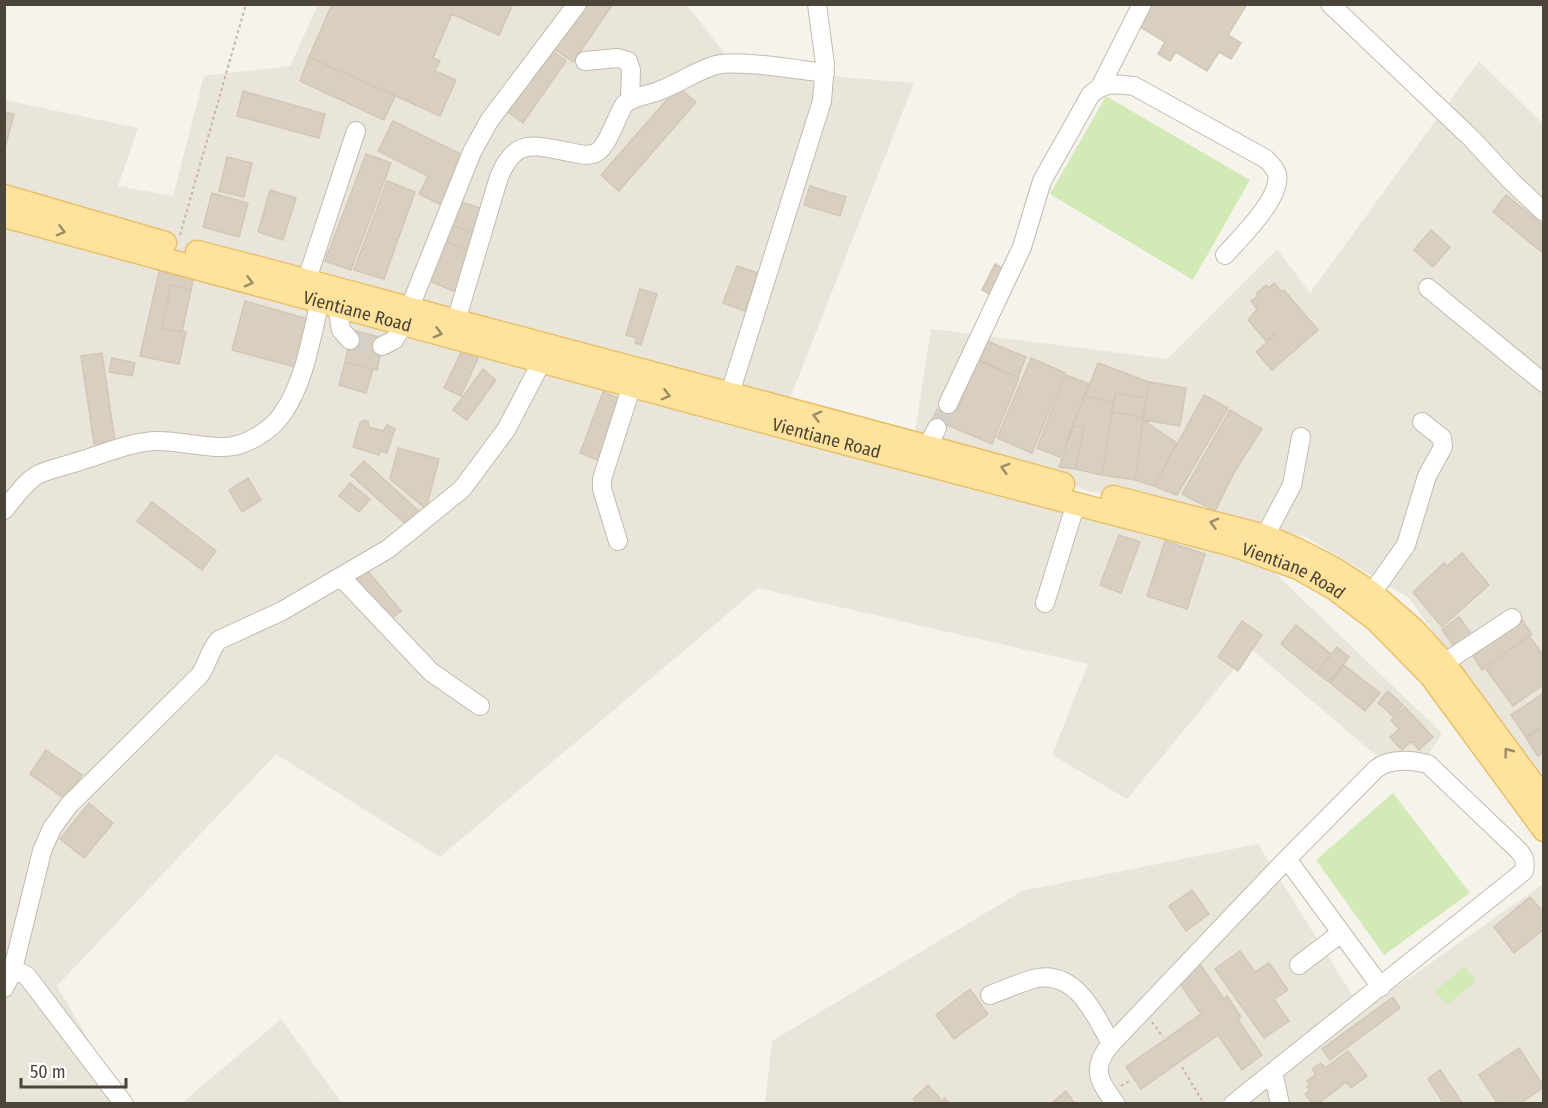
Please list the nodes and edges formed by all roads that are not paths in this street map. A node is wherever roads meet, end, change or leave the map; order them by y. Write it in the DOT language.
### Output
graph roads {
  1 [pos="577,4"];
  2 [pos="817,4"];
  3 [pos="1142,4"];
  4 [pos="1330,4"];
  5 [pos="585,61"];
  6 [pos="825,73"];
  7 [pos="1101,85"];
  8 [pos="630,99"];
  9 [pos="356,131"];
  10 [pos="4,196"];
  11 [pos="1544,212"];
  12 [pos="4,216"];
  13 [pos="1225,255"];
  14 [pos="307,279"];
  15 [pos="1428,288"];
  16 [pos="328,304"];
  17 [pos="407,316"];
  18 [pos="456,321"];
  19 [pos="350,340"];
  20 [pos="382,346"];
  21 [pos="542,361"];
  22 [pos="1544,383"];
  23 [pos="632,385"];
  24 [pos="728,402"];
  25 [pos="948,404"];
  26 [pos="1422,422"];
  27 [pos="1301,436"];
  28 [pos="1076,503"];
  29 [pos="4,510"];
  30 [pos="1265,536"];
  31 [pos="618,541"];
  32 [pos="341,577"];
  33 [pos="1372,593"];
  34 [pos="1045,603"];
  35 [pos="1512,618"];
  36 [pos="1444,663"];
  37 [pos="480,706"];
  38 [pos="1534,788"];
  39 [pos="1544,830"];
  40 [pos="1287,859"];
  41 [pos="1341,933"];
  42 [pos="1299,965"];
  43 [pos="8,981"];
  44 [pos="1381,987"];
  45 [pos="990,995"];
  46 [pos="1111,1044"];
  47 [pos="1273,1072"];
  48 [pos="124,1104"];
  49 [pos="1116,1104"];
  50 [pos="1233,1104"];
  51 [pos="1280,1104"];
  1 -- 17 [label="street"];
  2 -- 6 [label="street"];
  3 -- 7 [label="street"];
  4 -- 11 [label="street"];
  5 -- 8 [label="street"];
  6 -- 8 [label="street"];
  6 -- 24 [label="street"];
  7 -- 13 [label="street"];
  7 -- 25 [label="street"];
  8 -- 18 [label="street"];
  9 -- 14 [label="street"];
  10 -- 14 [label="main road"];
  12 -- 16 [label="main road, Vientiane Road, one-way"];
  14 -- 17 [label="main road"];
  15 -- 22 [label="street"];
  16 -- 17 [label="main road, Vientiane Road"];
  16 -- 19 [label="street"];
  16 -- 29 [label="street"];
  17 -- 18 [label="main road"];
  17 -- 20 [label="street"];
  17 -- 21 [label="main road, Vientiane Road, one-way"];
  18 -- 24 [label="main road"];
  21 -- 23 [label="main road, Vientiane Road"];
  21 -- 32 [label="street"];
  23 -- 24 [label="main road, Vientiane Road, one-way"];
  23 -- 31 [label="street"];
  24 -- 28 [label="main road, Vientiane Road"];
  30 -- 24 [label="main road, one-way"];
  26 -- 33 [label="street"];
  27 -- 30 [label="street"];
  28 -- 34 [label="street"];
  28 -- 38 [label="main road, Vientiane Road"];
  30 -- 33 [label="main road"];
  32 -- 37 [label="street"];
  32 -- 43 [label="street"];
  33 -- 36 [label="main road"];
  35 -- 36 [label="street"];
  38 -- 36 [label="main road, one-way"];
  38 -- 39 [label="main road, Vientiane Road"];
  40 -- 41 [label="street"];
  40 -- 44 [label="street"];
  40 -- 46 [label="street"];
  41 -- 42 [label="street"];
  41 -- 44 [label="street"];
  43 -- 48 [label="street"];
  44 -- 47 [label="street"];
  45 -- 46 [label="street"];
  46 -- 49 [label="street"];
  47 -- 50 [label="street"];
  47 -- 51 [label="street"];
}
